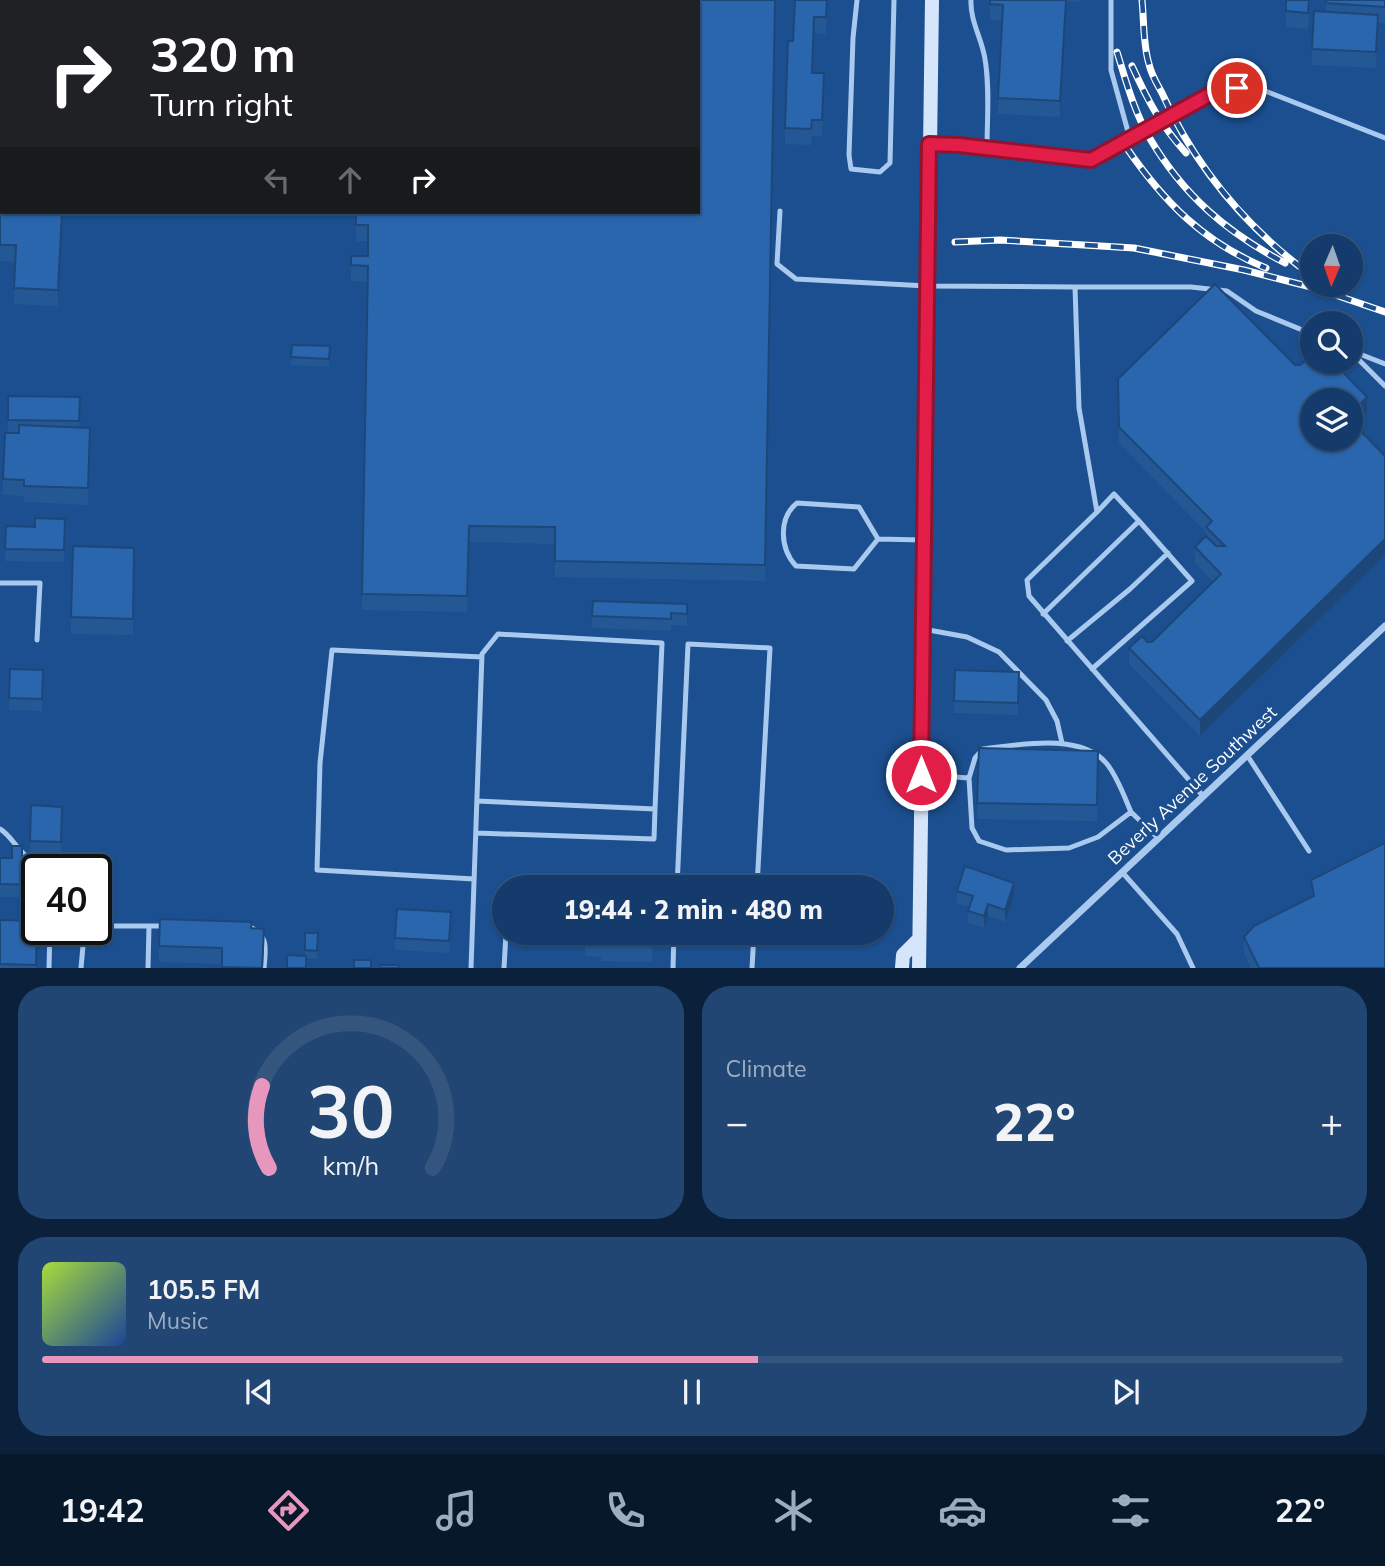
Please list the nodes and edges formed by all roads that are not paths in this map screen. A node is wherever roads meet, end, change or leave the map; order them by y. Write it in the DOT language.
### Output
graph roads {
  1 [pos="857,0"];
  2 [pos="894,0"];
  3 [pos="932,0"];
  4 [pos="971,0"];
  5 [pos="1111,0"];
  6 [pos="1385,138"];
  7 [pos="1130,139"];
  8 [pos="929,144"];
  9 [pos="987,149"];
  10 [pos="780,211"];
  11 [pos="927,286"];
  12 [pos="1075,287"];
  13 [pos="1300,329"];
  14 [pos="1363,356"];
  15 [pos="1363,363"];
  16 [pos="1385,364"];
  17 [pos="1385,386"];
  18 [pos="1097,512"];
  19 [pos="1139,521"];
  20 [pos="878,539"];
  21 [pos="923,540"];
  22 [pos="1168,553"];
  23 [pos="0,583"];
  24 [pos="1043,614"];
  25 [pos="1385,626"];
  26 [pos="922,628"];
  27 [pos="37,640"];
  28 [pos="1067,641"];
  29 [pos="482,657"];
  30 [pos="1092,669"];
  31 [pos="1062,743"];
  32 [pos="1247,755"];
  33 [pos="921,775"];
  34 [pos="969,778"];
  35 [pos="1203,796"];
  36 [pos="477,801"];
  37 [pos="655,809"];
  38 [pos="1131,812"];
  39 [pos="0,829"];
  40 [pos="476,833"];
  41 [pos="1158,838"];
  42 [pos="1309,851"];
  43 [pos="24,854"];
  44 [pos="1122,872"];
  45 [pos="678,875"];
  46 [pos="758,875"];
  47 [pos="474,879"];
  48 [pos="233,925"];
  49 [pos="112,926"];
  50 [pos="149,926"];
  51 [pos="177,926"];
  52 [pos="919,939"];
  53 [pos="50,945"];
  54 [pos="83,945"];
  55 [pos="505,945"];
  56 [pos="674,945"];
  57 [pos="753,945"];
  58 [pos="50,968"];
  59 [pos="81,968"];
  60 [pos="148,968"];
  61 [pos="264,968"];
  62 [pos="471,968"];
  63 [pos="504,968"];
  64 [pos="673,968"];
  65 [pos="752,968"];
  66 [pos="902,968"];
  67 [pos="919,968"];
  68 [pos="1020,968"];
  69 [pos="1193,968"];
  1 -- 2 [label="lane"];
  3 -- 8 [label="street"];
  4 -- 9 [label="lane"];
  5 -- 7 [label="lane"];
  6 -- 7 [label="lane"];
  7 -- 9 [label="lane"];
  8 -- 9 [label="lane"];
  8 -- 11 [label="street"];
  10 -- 11 [label="lane"];
  11 -- 12 [label="lane"];
  11 -- 21 [label="street"];
  12 -- 13 [label="lane"];
  12 -- 18 [label="lane"];
  14 -- 16 [label="lane"];
  15 -- 17 [label="lane"];
  18 -- 19 [label="lane"];
  18 -- 24 [label="lane"];
  19 -- 22 [label="lane"];
  19 -- 24 [label="lane"];
  20 -- 20 [label="lane"];
  20 -- 21 [label="lane"];
  21 -- 26 [label="street"];
  22 -- 28 [label="lane"];
  22 -- 30 [label="lane"];
  23 -- 27 [label="lane"];
  24 -- 28 [label="lane"];
  25 -- 32 [label="street, Beverly Avenue Southwest"];
  26 -- 31 [label="lane"];
  26 -- 33 [label="street"];
  28 -- 30 [label="lane"];
  29 -- 36 [label="lane"];
  29 -- 37 [label="lane"];
  29 -- 47 [label="lane"];
  30 -- 35 [label="lane"];
  31 -- 34 [label="lane"];
  31 -- 38 [label="lane"];
  32 -- 35 [label="street, Beverly Avenue Southwest"];
  32 -- 42 [label="lane"];
  33 -- 34 [label="lane"];
  33 -- 52 [label="street"];
  34 -- 38 [label="lane"];
  35 -- 41 [label="street, Beverly Avenue Southwest"];
  36 -- 37 [label="lane"];
  36 -- 40 [label="lane"];
  37 -- 40 [label="lane"];
  38 -- 41 [label="lane"];
  39 -- 43 [label="lane"];
  40 -- 47 [label="lane"];
  41 -- 44 [label="street, Beverly Avenue Southwest"];
  44 -- 68 [label="street, Beverly Avenue Southwest"];
  44 -- 69 [label="lane"];
  45 -- 46 [label="lane"];
  47 -- 62 [label="lane"];
  48 -- 61 [label="lane"];
  49 -- 50 [label="lane"];
  50 -- 51 [label="lane"];
  50 -- 60 [label="lane"];
  52 -- 66 [label="street"];
  52 -- 67 [label="street"];
  53 -- 58 [label="lane"];
  54 -- 59 [label="lane"];
  55 -- 63 [label="lane"];
  56 -- 64 [label="lane"];
  57 -- 65 [label="lane"];
}
